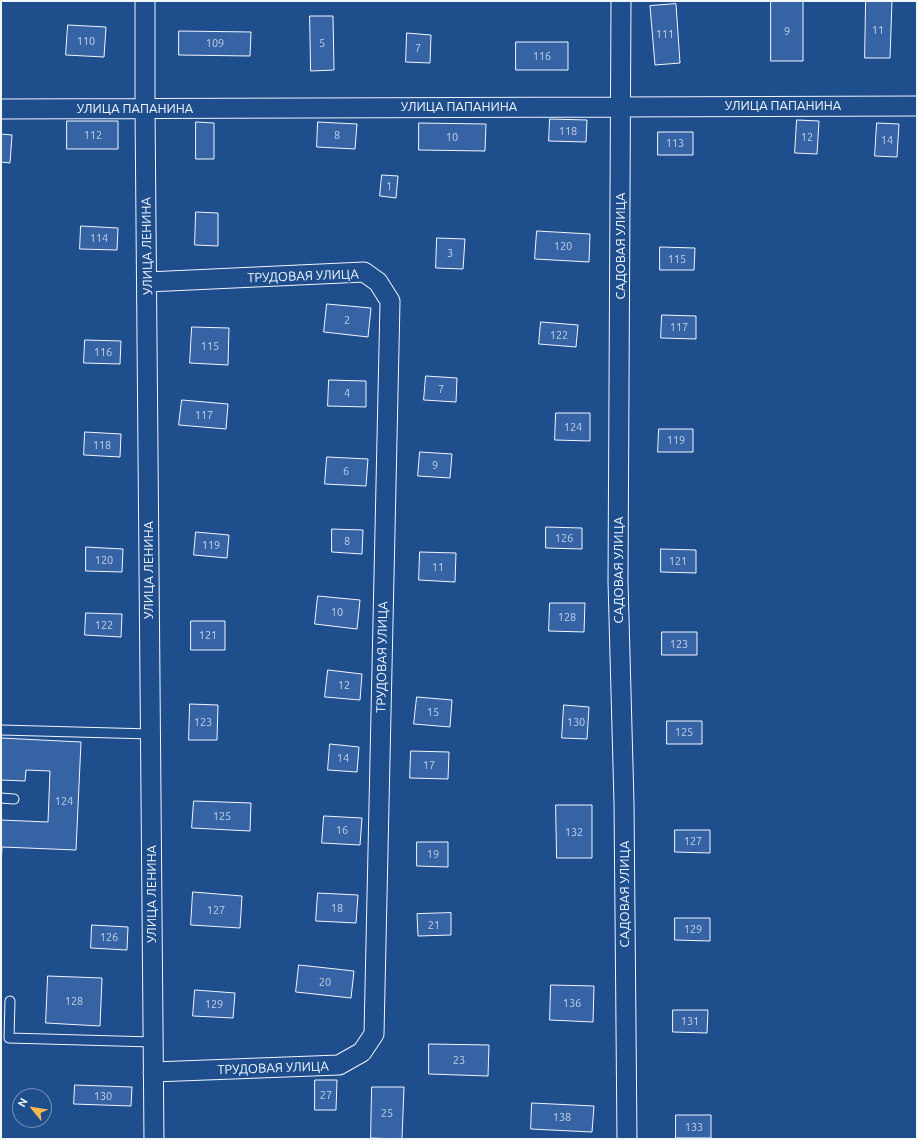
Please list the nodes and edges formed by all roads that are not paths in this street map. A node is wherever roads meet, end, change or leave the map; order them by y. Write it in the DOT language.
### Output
graph roads {
  1 [pos="145,1"];
  2 [pos="621,1"];
  3 [pos="622,106"];
  4 [pos="917,106"];
  5 [pos="1,109"];
  6 [pos="145,109"];
  7 [pos="147,282"];
  8 [pos="1,730"];
  9 [pos="151,734"];
  10 [pos="1,798"];
  11 [pos="14,799"];
  12 [pos="10,1001"];
  13 [pos="153,1042"];
  14 [pos="153,1072"];
  15 [pos="154,1139"];
  16 [pos="627,1139"];
  1 -- 6 [label="street, УЛИЦА ЛЕНИНА"];
  2 -- 3 [label="street, САДОВАЯ УЛИЦА"];
  3 -- 4 [label="street, УЛИЦА ПАПАНИНА"];
  3 -- 6 [label="street, УЛИЦА ПАПАНИНА"];
  3 -- 16 [label="street, САДОВАЯ УЛИЦА"];
  5 -- 6 [label="street, УЛИЦА ПАПАНИНА"];
  6 -- 7 [label="street, УЛИЦА ЛЕНИНА"];
  7 -- 9 [label="street, УЛИЦА ЛЕНИНА"];
  7 -- 14 [label="street, ТРУДОВАЯ УЛИЦА"];
  8 -- 9 [label="lane"];
  9 -- 13 [label="street, УЛИЦА ЛЕНИНА"];
  10 -- 11 [label="lane"];
  12 -- 13 [label="lane"];
  13 -- 14 [label="street, УЛИЦА ЛЕНИНА"];
  14 -- 15 [label="street, УЛИЦА ЛЕНИНА"];
}
